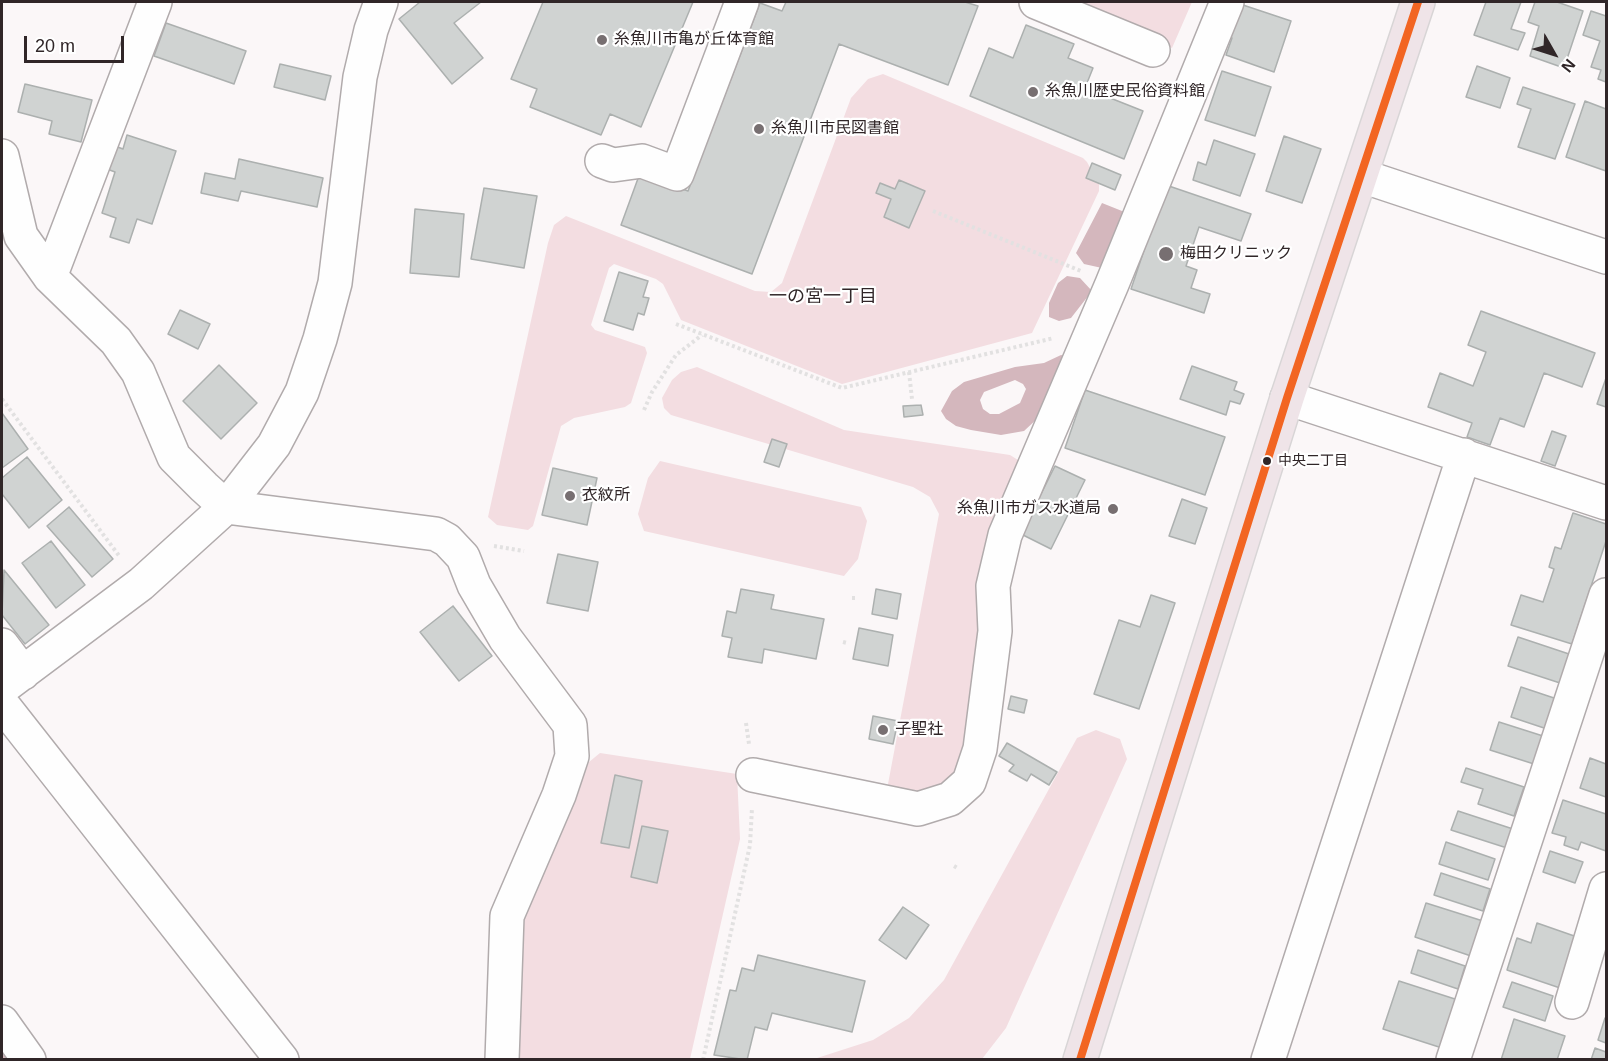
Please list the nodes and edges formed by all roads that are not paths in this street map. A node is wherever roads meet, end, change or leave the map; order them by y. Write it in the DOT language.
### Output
graph roads {
  1 [pos="155,2"];
  2 [pos="381,2"];
  3 [pos="742,2"];
  4 [pos="1036,2"];
  5 [pos="1227,2"];
  6 [pos="1418,2"];
  7 [pos="1153,50"];
  8 [pos="2,156"];
  9 [pos="602,161"];
  10 [pos="1362,176"];
  11 [pos="1606,256"];
  12 [pos="50,277"];
  13 [pos="1287,398"];
  14 [pos="1464,455"];
  15 [pos="1606,503"];
  16 [pos="226,507"];
  17 [pos="1606,594"];
  18 [pos="2,645"];
  19 [pos="12,681"];
  20 [pos="2,704"];
  21 [pos="753,775"];
  22 [pos="1605,898"];
  23 [pos="1572,1002"];
  24 [pos="2,1022"];
  25 [pos="29,1059"];
  26 [pos="282,1059"];
  27 [pos="502,1059"];
  28 [pos="1080,1059"];
  29 [pos="1268,1059"];
  30 [pos="1453,1059"];
  1 -- 12 [label="street"];
  2 -- 16 [label="street"];
  3 -- 9 [label="street"];
  4 -- 7 [label="street"];
  5 -- 21 [label="street"];
  6 -- 10 [label="main road"];
  8 -- 12 [label="street"];
  10 -- 11 [label="street"];
  10 -- 13 [label="main road"];
  12 -- 16 [label="street"];
  13 -- 14 [label="street"];
  13 -- 28 [label="main road"];
  14 -- 15 [label="street"];
  14 -- 29 [label="street"];
  16 -- 19 [label="street"];
  16 -- 27 [label="street"];
  17 -- 30 [label="street"];
  18 -- 19 [label="street"];
  20 -- 26 [label="street"];
  22 -- 23 [label="street"];
  24 -- 25 [label="street"];
}
